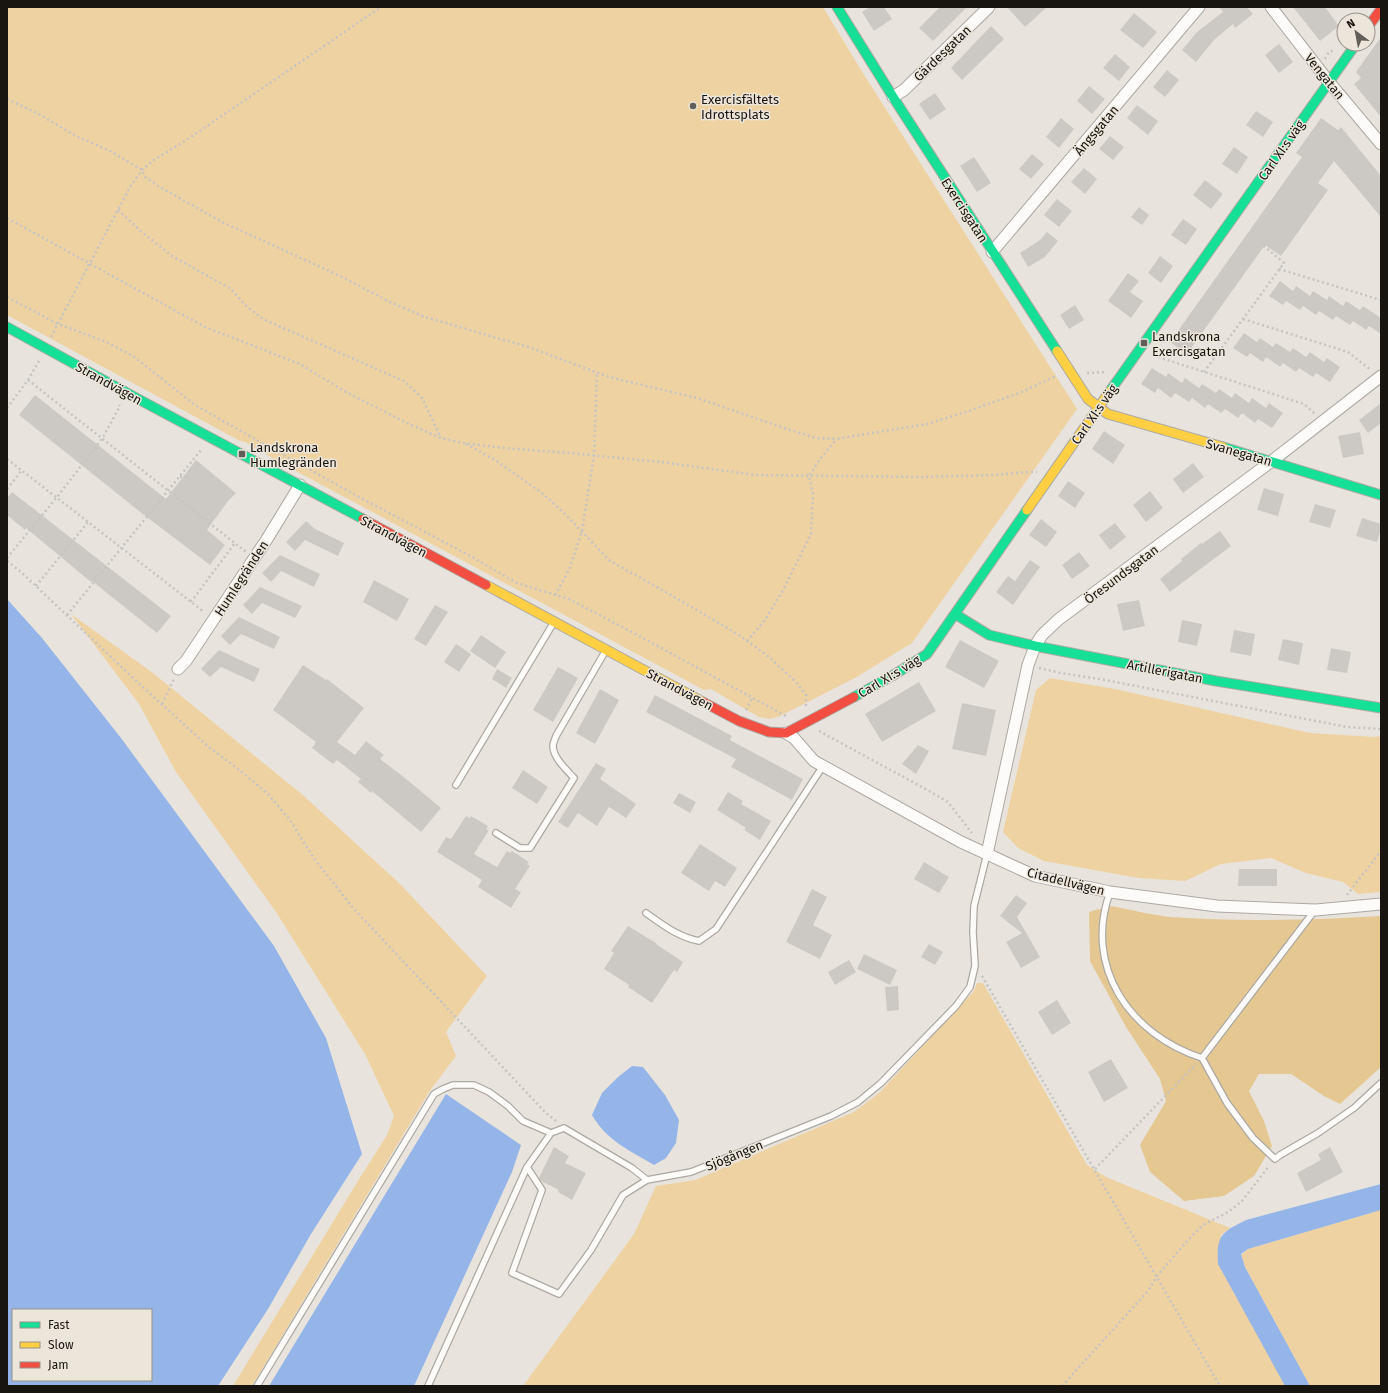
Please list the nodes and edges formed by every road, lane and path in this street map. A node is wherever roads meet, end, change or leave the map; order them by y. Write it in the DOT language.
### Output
graph roads {
  1 [pos="381,7"];
  2 [pos="837,7"];
  3 [pos="989,7"];
  4 [pos="1199,7"];
  5 [pos="1271,7"];
  6 [pos="1350,52"];
  7 [pos="1328,82"];
  8 [pos="893,97"];
  9 [pos="7,99"];
  10 [pos="1381,144"];
  11 [pos="142,170"];
  12 [pos="118,210"];
  13 [pos="7,218"];
  14 [pos="1264,246"];
  15 [pos="992,252"];
  16 [pos="90,265"];
  17 [pos="1279,269"];
  18 [pos="7,297"];
  19 [pos="1381,300"];
  20 [pos="1243,320"];
  21 [pos="58,324"];
  22 [pos="7,327"];
  23 [pos="45,348"];
  24 [pos="1152,353"];
  25 [pos="33,358"];
  26 [pos="38,361"];
  27 [pos="45,365"];
  28 [pos="1069,371"];
  29 [pos="597,372"];
  30 [pos="1204,372"];
  31 [pos="1380,377"];
  32 [pos="28,380"];
  33 [pos="114,402"];
  34 [pos="1099,407"];
  35 [pos="7,408"];
  36 [pos="1323,422"];
  37 [pos="441,438"];
  38 [pos="102,439"];
  39 [pos="836,439"];
  40 [pos="463,443"];
  41 [pos="208,454"];
  42 [pos="594,455"];
  43 [pos="7,459"];
  44 [pos="1272,461"];
  45 [pos="22,470"];
  46 [pos="1037,472"];
  47 [pos="809,476"];
  48 [pos="179,477"];
  49 [pos="188,477"];
  50 [pos="300,485"];
  51 [pos="7,489"];
  52 [pos="168,490"];
  53 [pos="1381,496"];
  54 [pos="57,497"];
  55 [pos="88,522"];
  56 [pos="582,531"];
  57 [pos="235,543"];
  58 [pos="122,548"];
  59 [pos="7,558"];
  60 [pos="254,558"];
  61 [pos="7,561"];
  62 [pos="36,586"];
  63 [pos="555,595"];
  64 [pos="190,602"];
  65 [pos="955,614"];
  66 [pos="67,615"];
  67 [pos="214,619"];
  68 [pos="554,621"];
  69 [pos="747,641"];
  70 [pos="1035,646"];
  71 [pos="607,650"];
  72 [pos="1028,665"];
  73 [pos="178,669"];
  74 [pos="162,704"];
  75 [pos="806,708"];
  76 [pos="1381,708"];
  77 [pos="788,718"];
  78 [pos="1381,729"];
  79 [pos="818,730"];
  80 [pos="786,733"];
  81 [pos="823,766"];
  82 [pos="456,785"];
  83 [pos="496,833"];
  84 [pos="974,835"];
  85 [pos="1381,851"];
  86 [pos="987,854"];
  87 [pos="1110,892"];
  88 [pos="1381,904"];
  89 [pos="1336,908"];
  90 [pos="1316,910"];
  91 [pos="646,913"];
  92 [pos="975,966"];
  93 [pos="1202,1058"];
  94 [pos="1381,1083"];
  95 [pos="564,1128"];
  96 [pos="551,1133"];
  97 [pos="1275,1159"];
  98 [pos="527,1167"];
  99 [pos="1094,1169"];
  100 [pos="647,1180"];
  101 [pos="1157,1276"];
  102 [pos="257,1386"];
  103 [pos="428,1386"];
  104 [pos="1062,1386"];
  105 [pos="1220,1386"];
  1 -- 11 [label="path"];
  2 -- 8 [label="street, Exercisgatan"];
  3 -- 8 [label="street, Gärdesgatan"];
  4 -- 15 [label="street, Ängsgatan"];
  5 -- 7 [label="street, Vengatan"];
  6 -- 7 [label="street, Carl XI:s väg"];
  7 -- 10 [label="street, Vengatan"];
  7 -- 34 [label="street, Carl XI:s väg"];
  8 -- 15 [label="street, Exercisgatan"];
  9 -- 11 [label="path"];
  11 -- 12 [label="path"];
  11 -- 29 [label="path"];
  12 -- 16 [label="path"];
  12 -- 37 [label="path"];
  13 -- 16 [label="path"];
  14 -- 17 [label="path"];
  15 -- 28 [label="street, Exercisgatan"];
  16 -- 21 [label="path"];
  16 -- 37 [label="path"];
  17 -- 19 [label="path"];
  17 -- 20 [label="path"];
  18 -- 21 [label="path"];
  20 -- 30 [label="path"];
  20 -- 31 [label="path"];
  21 -- 23 [label="path"];
  21 -- 63 [label="path"];
  22 -- 23 [label="street, Strandvägen"];
  23 -- 26 [label="path"];
  23 -- 50 [label="street, Strandvägen"];
  24 -- 30 [label="path"];
  25 -- 26 [label="path"];
  26 -- 27 [label="path"];
  26 -- 32 [label="path"];
  28 -- 34 [label="street, Exercisgatan"];
  28 -- 39 [label="path"];
  29 -- 39 [label="path"];
  29 -- 42 [label="path"];
  30 -- 36 [label="path"];
  31 -- 36 [label="street, Öresundsgatan"];
  32 -- 35 [label="path"];
  32 -- 38 [label="path"];
  33 -- 38 [label="path"];
  34 -- 44 [label="street, Svanegatan"];
  34 -- 65 [label="street, Carl XI:s väg"];
  36 -- 44 [label="street, Öresundsgatan"];
  37 -- 40 [label="path"];
  38 -- 52 [label="path"];
  38 -- 54 [label="path"];
  39 -- 47 [label="path"];
  40 -- 42 [label="path"];
  40 -- 56 [label="path"];
  41 -- 48 [label="path"];
  42 -- 47 [label="path"];
  42 -- 56 [label="path"];
  43 -- 45 [label="path"];
  44 -- 53 [label="street, Svanegatan"];
  44 -- 70 [label="street, Öresundsgatan"];
  45 -- 51 [label="path"];
  45 -- 54 [label="path"];
  46 -- 47 [label="path"];
  47 -- 69 [label="path"];
  48 -- 49 [label="path"];
  48 -- 52 [label="path"];
  50 -- 60 [label="street, Humlegränden"];
  50 -- 68 [label="street, Strandvägen"];
  52 -- 57 [label="path"];
  52 -- 58 [label="path"];
  54 -- 55 [label="path"];
  54 -- 59 [label="path"];
  55 -- 58 [label="path"];
  55 -- 62 [label="path"];
  56 -- 63 [label="path"];
  56 -- 69 [label="path"];
  57 -- 60 [label="path"];
  57 -- 64 [label="path"];
  58 -- 64 [label="path"];
  58 -- 66 [label="path"];
  60 -- 67 [label="street, Humlegränden"];
  61 -- 62 [label="path"];
  62 -- 66 [label="path"];
  63 -- 77 [label="path"];
  64 -- 67 [label="path"];
  65 -- 70 [label="street, Artillerigatan"];
  65 -- 80 [label="street, Carl XI:s väg"];
  66 -- 74 [label="path"];
  67 -- 73 [label="street, Humlegränden"];
  68 -- 71 [label="street, Strandvägen"];
  68 -- 82 [label="lane"];
  69 -- 75 [label="path"];
  70 -- 72 [label="street, Öresundsgatan"];
  70 -- 76 [label="street, Artillerigatan"];
  71 -- 80 [label="street, Strandvägen"];
  71 -- 83 [label="lane"];
  72 -- 78 [label="path"];
  72 -- 86 [label="street, Öresundsgatan"];
  73 -- 74 [label="path"];
  74 -- 95 [label="path"];
  79 -- 84 [label="path"];
  80 -- 81 [label="street, Citadellvägen"];
  81 -- 86 [label="street, Citadellvägen"];
  81 -- 91 [label="lane"];
  85 -- 89 [label="path"];
  86 -- 87 [label="street, Citadellvägen"];
  86 -- 92 [label="lane, Sjögången"];
  87 -- 90 [label="street, Citadellvägen"];
  87 -- 93 [label="lane"];
  88 -- 89 [label="street, Citadellvägen"];
  89 -- 90 [label="street, Citadellvägen"];
  90 -- 93 [label="lane"];
  92 -- 99 [label="path"];
  92 -- 100 [label="lane, Sjögången"];
  93 -- 97 [label="lane"];
  93 -- 99 [label="path"];
  94 -- 97 [label="lane"];
  95 -- 96 [label="lane"];
  95 -- 100 [label="lane"];
  96 -- 98 [label="lane"];
  96 -- 102 [label="lane"];
  97 -- 101 [label="path"];
  98 -- 100 [label="lane"];
  98 -- 103 [label="lane"];
  99 -- 101 [label="path"];
  101 -- 104 [label="path"];
  101 -- 105 [label="path"];
}
